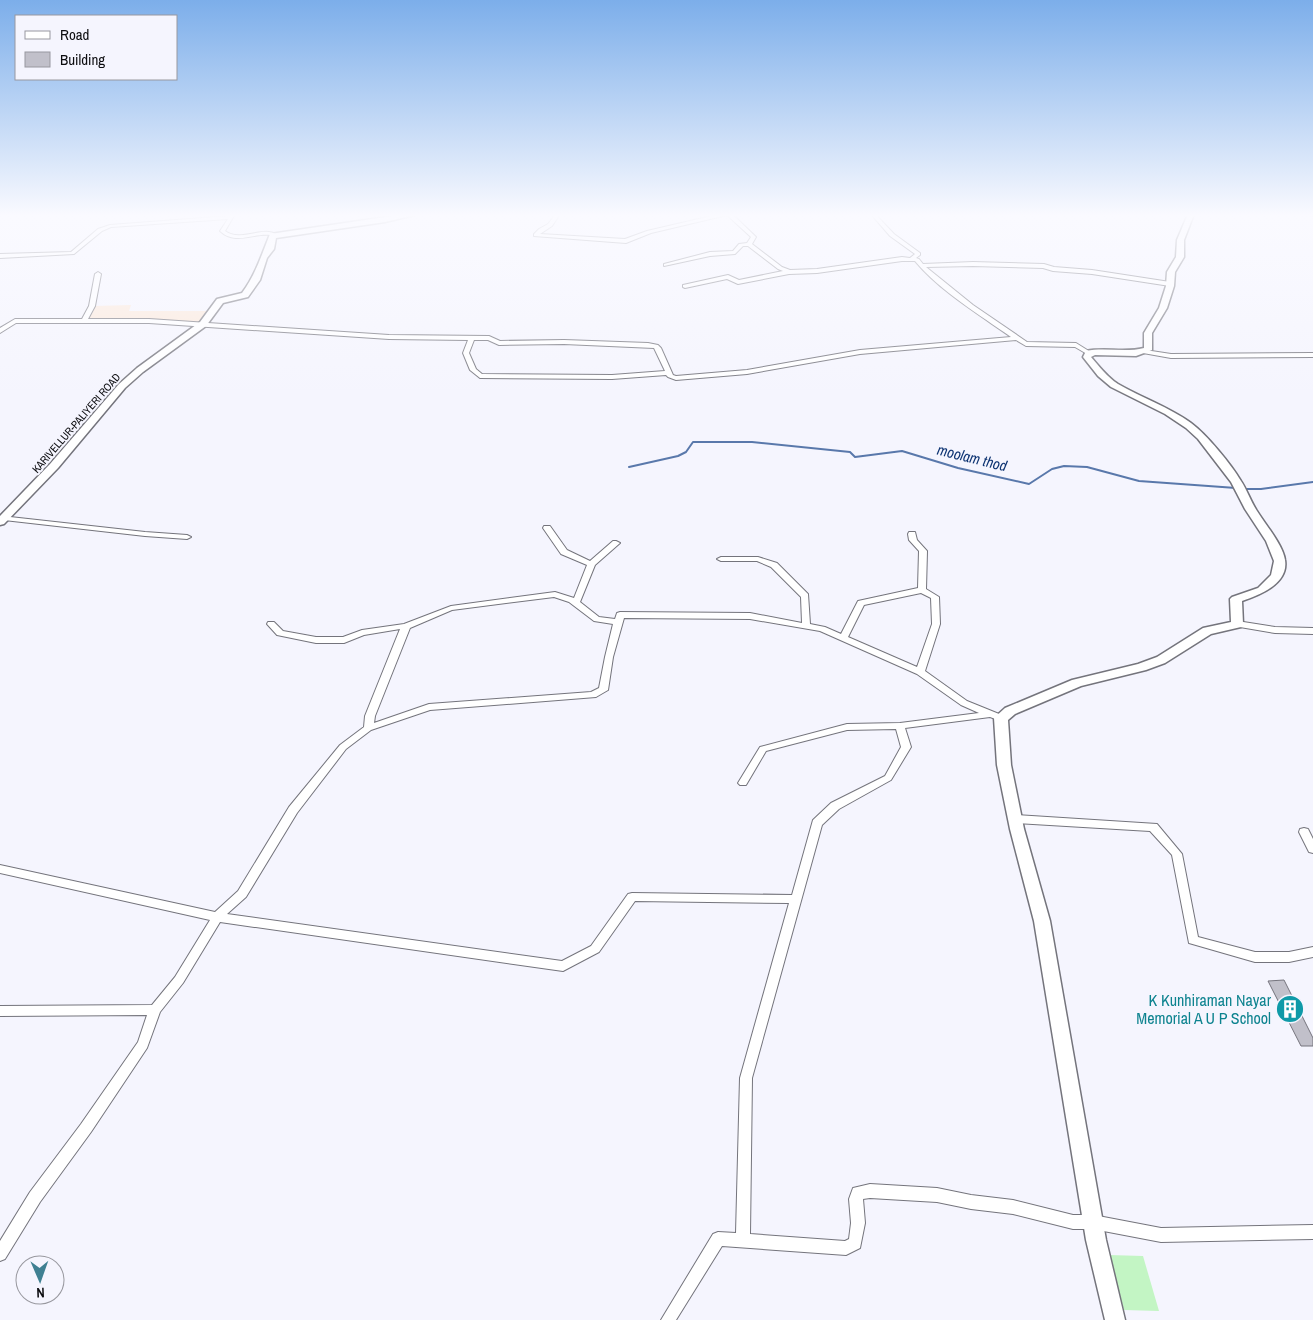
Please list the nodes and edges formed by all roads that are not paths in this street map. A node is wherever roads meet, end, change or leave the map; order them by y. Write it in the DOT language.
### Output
graph roads {
  1 [pos="98,276"];
  2 [pos="257,276"];
  3 [pos="771,276"];
  4 [pos="933,276"];
  5 [pos="1115,276"];
  6 [pos="1171,276"];
  7 [pos="1170,284"];
  8 [pos="685,286"];
  9 [pos="84,321"];
  10 [pos="203,324"];
  11 [pos="0,331"];
  12 [pos="472,338"];
  13 [pos="1016,338"];
  14 [pos="1145,352"];
  15 [pos="1089,353"];
  16 [pos="1313,355"];
  17 [pos="668,373"];
  18 [pos="2,520"];
  19 [pos="547,528"];
  20 [pos="912,534"];
  21 [pos="187,537"];
  22 [pos="616,542"];
  23 [pos="721,559"];
  24 [pos="591,564"];
  25 [pos="922,590"];
  26 [pos="576,602"];
  27 [pos="619,622"];
  28 [pos="271,624"];
  29 [pos="1236,624"];
  30 [pos="406,626"];
  31 [pos="806,626"];
  32 [pos="1313,632"];
  33 [pos="843,638"];
  34 [pos="920,672"];
  35 [pos="996,716"];
  36 [pos="900,726"];
  37 [pos="368,728"];
  38 [pos="743,783"];
  39 [pos="1015,819"];
  40 [pos="1304,832"];
  41 [pos="1313,849"];
  42 [pos="0,869"];
  43 [pos="796,898"];
  44 [pos="217,917"];
  45 [pos="1313,952"];
  46 [pos="155,1010"];
  47 [pos="0,1011"];
  48 [pos="1093,1222"];
  49 [pos="1313,1232"];
  50 [pos="743,1241"];
  51 [pos="0,1254"];
  52 [pos="668,1320"];
  53 [pos="1114,1320"];
  1 -- 9 [label="street"];
  2 -- 10 [label="street, KARIVELLUR-PALIYERI ROAD"];
  3 -- 8 [label="street"];
  4 -- 13 [label="street"];
  5 -- 7 [label="street"];
  6 -- 7 [label="street"];
  7 -- 14 [label="street"];
  9 -- 10 [label="street"];
  9 -- 11 [label="street"];
  10 -- 12 [label="street"];
  10 -- 18 [label="street, KARIVELLUR-PALIYERI ROAD"];
  12 -- 17 [label="street"];
  12 -- 17 [label="street"];
  13 -- 15 [label="street"];
  13 -- 17 [label="street"];
  14 -- 15 [label="street"];
  14 -- 16 [label="street"];
  15 -- 29 [label="street"];
  18 -- 21 [label="street"];
  19 -- 24 [label="street"];
  20 -- 25 [label="street"];
  22 -- 24 [label="street"];
  23 -- 31 [label="street"];
  24 -- 26 [label="street"];
  25 -- 33 [label="street"];
  25 -- 34 [label="street"];
  26 -- 27 [label="street"];
  26 -- 30 [label="street"];
  27 -- 31 [label="street"];
  27 -- 37 [label="street"];
  28 -- 30 [label="street"];
  29 -- 32 [label="street"];
  29 -- 35 [label="street"];
  30 -- 37 [label="street"];
  31 -- 33 [label="street"];
  33 -- 34 [label="street"];
  34 -- 35 [label="street"];
  35 -- 36 [label="street"];
  35 -- 39 [label="street"];
  36 -- 38 [label="street"];
  36 -- 43 [label="street"];
  37 -- 44 [label="street"];
  39 -- 45 [label="street"];
  39 -- 48 [label="street"];
  40 -- 41 [label="street"];
  42 -- 44 [label="street"];
  43 -- 44 [label="street"];
  43 -- 50 [label="street"];
  44 -- 46 [label="street"];
  46 -- 47 [label="street"];
  46 -- 51 [label="street"];
  48 -- 49 [label="street"];
  48 -- 50 [label="street"];
  48 -- 53 [label="street"];
  50 -- 52 [label="street"];
}
